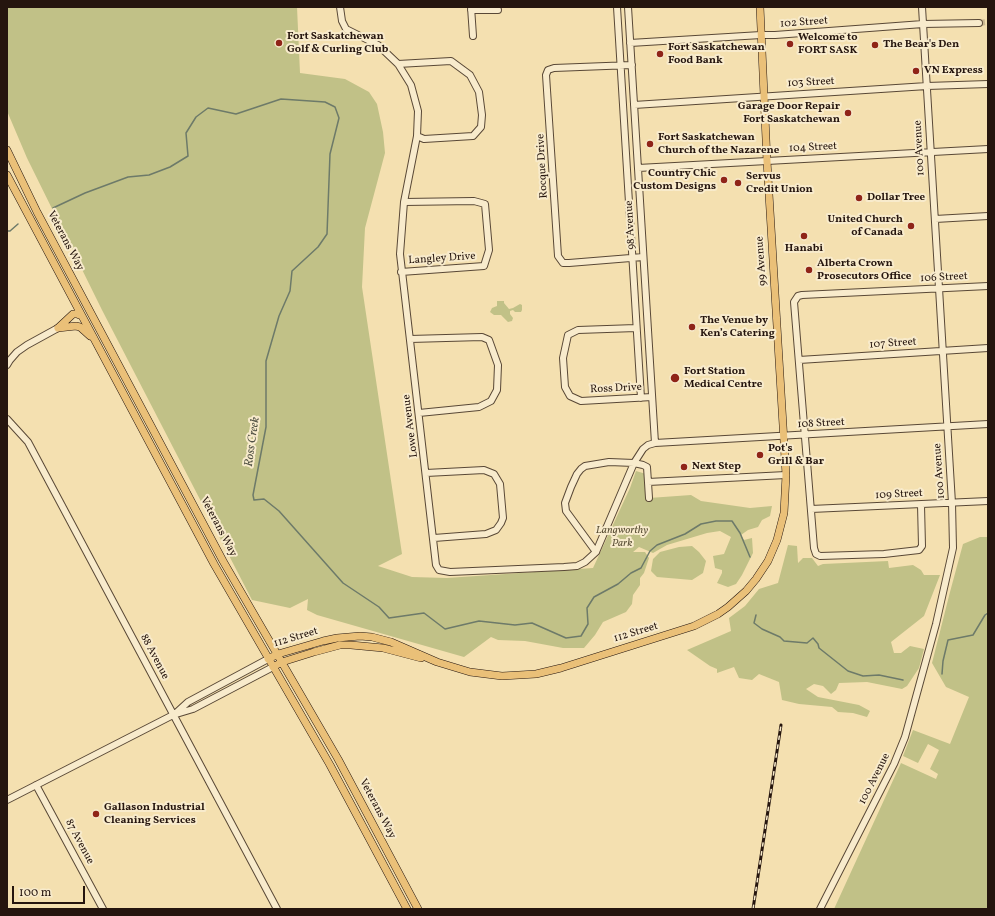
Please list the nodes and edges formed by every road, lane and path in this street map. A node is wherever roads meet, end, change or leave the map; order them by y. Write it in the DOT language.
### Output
graph roads {
  1 [pos="340,7"];
  2 [pos="617,7"];
  3 [pos="628,7"];
  4 [pos="760,7"];
  5 [pos="922,7"];
  6 [pos="471,9"];
  7 [pos="498,10"];
  8 [pos="979,23"];
  9 [pos="923,24"];
  10 [pos="762,35"];
  11 [pos="473,36"];
  12 [pos="630,43"];
  13 [pos="398,64"];
  14 [pos="632,64"];
  15 [pos="620,65"];
  16 [pos="988,84"];
  17 [pos="927,86"];
  18 [pos="764,96"];
  19 [pos="634,105"];
  20 [pos="417,136"];
  21 [pos="988,149"];
  22 [pos="7,150"];
  23 [pos="930,153"];
  24 [pos="767,161"];
  25 [pos="638,168"];
  26 [pos="7,175"];
  27 [pos="404,202"];
  28 [pos="988,216"];
  29 [pos="935,219"];
  30 [pos="643,257"];
  31 [pos="632,258"];
  32 [pos="402,272"];
  33 [pos="988,286"];
  34 [pos="939,289"];
  35 [pos="82,316"];
  36 [pos="94,319"];
  37 [pos="58,328"];
  38 [pos="636,328"];
  39 [pos="410,339"];
  40 [pos="95,342"];
  41 [pos="988,348"];
  42 [pos="942,351"];
  43 [pos="799,360"];
  44 [pos="7,365"];
  45 [pos="652,397"];
  46 [pos="641,398"];
  47 [pos="419,413"];
  48 [pos="7,419"];
  49 [pos="988,424"];
  50 [pos="947,426"];
  51 [pos="784,435"];
  52 [pos="806,435"];
  53 [pos="655,443"];
  54 [pos="634,463"];
  55 [pos="426,473"];
  56 [pos="786,476"];
  57 [pos="648,482"];
  58 [pos="649,498"];
  59 [pos="988,501"];
  60 [pos="952,503"];
  61 [pos="921,505"];
  62 [pos="811,509"];
  63 [pos="784,513"];
  64 [pos="434,538"];
  65 [pos="596,552"];
  66 [pos="278,654"];
  67 [pos="268,659"];
  68 [pos="282,662"];
  69 [pos="437,662"];
  70 [pos="273,667"];
  71 [pos="173,715"];
  72 [pos="36,785"];
  73 [pos="7,800"];
  74 [pos="103,909"];
  75 [pos="278,909"];
  76 [pos="407,909"];
  77 [pos="418,909"];
  78 [pos="820,909"];
  1 -- 13 [label="street, Lowe Avenue"];
  2 -- 15 [label="street"];
  3 -- 12 [label="street, 98 Avenue"];
  4 -- 10 [label="main road, 99 Avenue"];
  5 -- 9 [label="street, 100 Avenue"];
  6 -- 7 [label="street"];
  6 -- 11 [label="street"];
  8 -- 9 [label="street, 102 Street"];
  9 -- 10 [label="street, 102 Street"];
  9 -- 17 [label="street, 100 Avenue"];
  10 -- 12 [label="street, 102 Street"];
  10 -- 18 [label="main road, 99 Avenue"];
  12 -- 14 [label="street, 98 Avenue"];
  13 -- 20 [label="street, Lowe Avenue"];
  13 -- 20 [label="street"];
  14 -- 15 [label="street, Rocque Drive"];
  14 -- 19 [label="street, 98 Avenue"];
  15 -- 31 [label="street"];
  15 -- 31 [label="street, Rocque Drive"];
  16 -- 17 [label="street, 103 Street"];
  17 -- 18 [label="street, 103 Street"];
  17 -- 23 [label="street, 100 Avenue"];
  18 -- 19 [label="street, 103 Street"];
  18 -- 24 [label="main road, 99 Avenue"];
  19 -- 25 [label="street, 98 Avenue"];
  20 -- 27 [label="street, Lowe Avenue"];
  21 -- 23 [label="street, 104 Street"];
  22 -- 36 [label="main road, Veterans Way"];
  23 -- 24 [label="street, 104 Street"];
  23 -- 29 [label="street, 100 Avenue"];
  24 -- 25 [label="street, 104 Street"];
  24 -- 51 [label="main road, 99 Avenue"];
  25 -- 30 [label="street, 98 Avenue"];
  26 -- 35 [label="main road, Veterans Way"];
  27 -- 32 [label="street, Lowe Avenue"];
  27 -- 32 [label="street, Langley Drive"];
  28 -- 29 [label="street"];
  29 -- 34 [label="street, 100 Avenue"];
  30 -- 31 [label="street, Rocque Drive"];
  30 -- 45 [label="street, 98 Avenue"];
  31 -- 38 [label="street"];
  32 -- 39 [label="street, Lowe Avenue"];
  33 -- 34 [label="street, 106 Street"];
  34 -- 42 [label="street, 100 Avenue"];
  34 -- 43 [label="street, 106 Street"];
  35 -- 36 [label="main road"];
  35 -- 37 [label="main road"];
  35 -- 40 [label="main road, Veterans Way"];
  36 -- 66 [label="main road, Veterans Way"];
  37 -- 40 [label="main road"];
  37 -- 44 [label="street"];
  38 -- 46 [label="street"];
  38 -- 46 [label="street, Ross Drive"];
  39 -- 47 [label="street, Lowe Avenue"];
  39 -- 47 [label="street"];
  40 -- 67 [label="main road, Veterans Way"];
  41 -- 42 [label="street, 107 Street"];
  42 -- 43 [label="street, 107 Street"];
  42 -- 50 [label="street, 100 Avenue"];
  43 -- 52 [label="street"];
  45 -- 46 [label="street, Ross Drive"];
  45 -- 53 [label="street, 98 Avenue"];
  47 -- 55 [label="street, Lowe Avenue"];
  48 -- 71 [label="street, 88 Avenue"];
  49 -- 50 [label="street, 108 Street"];
  50 -- 52 [label="street, 108 Street"];
  50 -- 60 [label="street, 100 Avenue"];
  51 -- 52 [label="street, 108 Street"];
  51 -- 53 [label="street, 108 Street"];
  51 -- 56 [label="main road, 99 Avenue"];
  52 -- 62 [label="street"];
  53 -- 54 [label="street, Lowe Avenue"];
  54 -- 57 [label="street"];
  54 -- 65 [label="street, Lowe Avenue"];
  54 -- 65 [label="street"];
  55 -- 64 [label="street, Lowe Avenue"];
  55 -- 64 [label="street"];
  56 -- 57 [label="street"];
  56 -- 63 [label="main road, 99 Avenue"];
  57 -- 58 [label="street"];
  59 -- 60 [label="street, 109 Street"];
  60 -- 61 [label="street, 109 Street"];
  60 -- 78 [label="street, 100 Avenue"];
  61 -- 62 [label="street, 109 Street"];
  61 -- 62 [label="street"];
  63 -- 69 [label="main road, 112 Street"];
  64 -- 65 [label="street, Lowe Avenue"];
  66 -- 67 [label="main road, 112 Street"];
  66 -- 68 [label="main road, Veterans Way"];
  66 -- 69 [label="main road, 112 Street"];
  67 -- 70 [label="main road, Veterans Way"];
  67 -- 71 [label="street, 112 Street"];
  68 -- 69 [label="main road, 112 Street"];
  68 -- 70 [label="main road, 112 Street"];
  68 -- 77 [label="main road, Veterans Way"];
  70 -- 71 [label="street, 112 Street"];
  70 -- 76 [label="main road, Veterans Way"];
  71 -- 72 [label="street, 112 Street"];
  71 -- 75 [label="street, 88 Avenue"];
  72 -- 73 [label="street, 112 Street"];
  72 -- 74 [label="street, 87 Avenue"];
}
